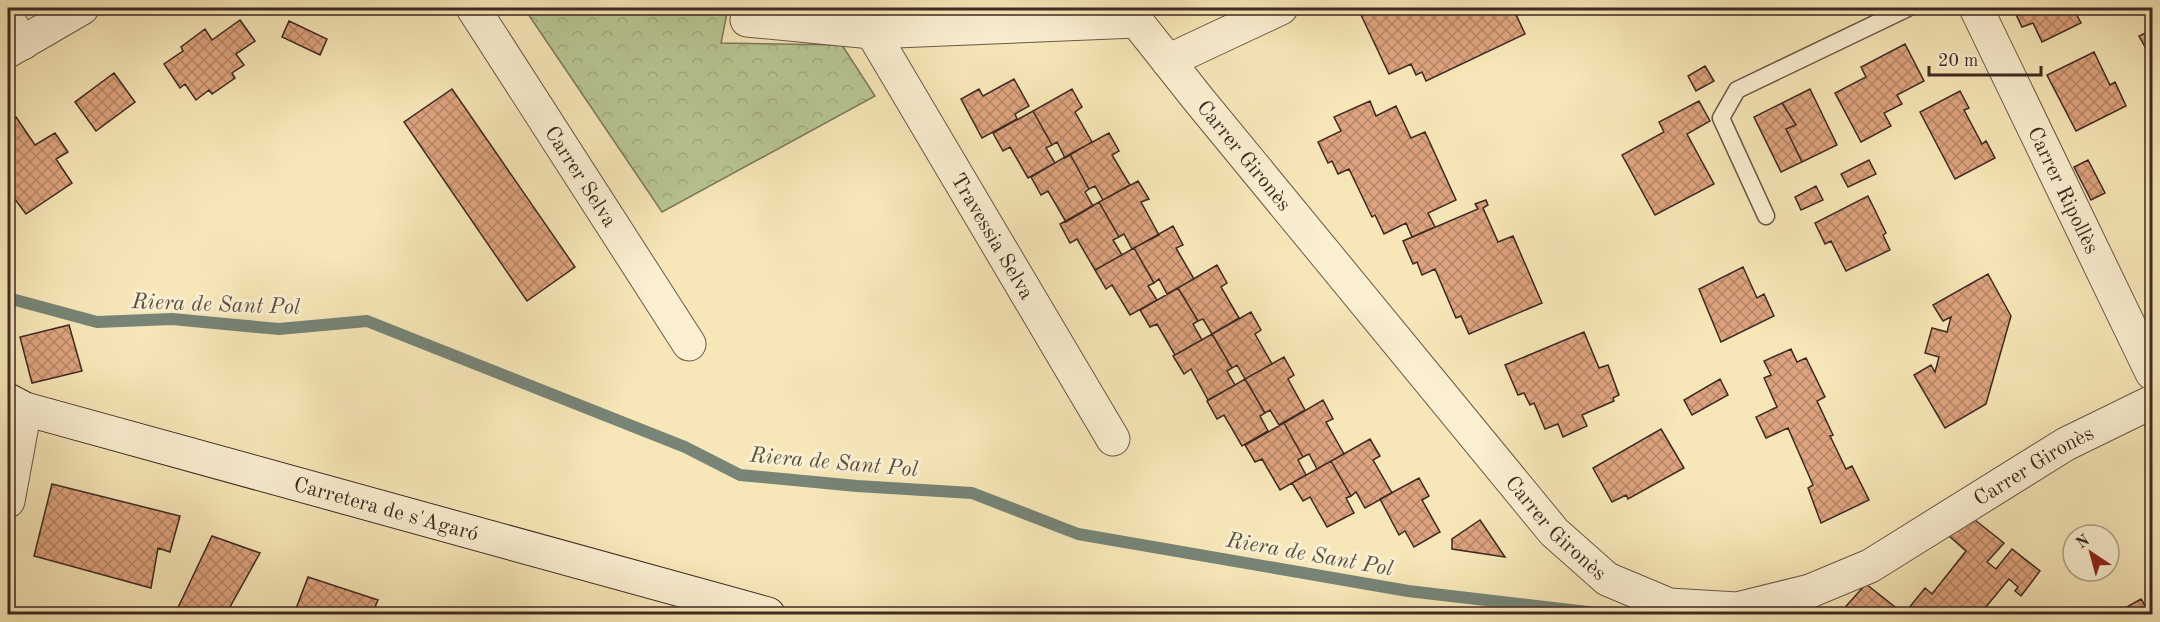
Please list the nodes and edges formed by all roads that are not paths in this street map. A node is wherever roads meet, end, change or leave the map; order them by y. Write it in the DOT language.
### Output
graph roads {
  1 [pos="82,8"];
  2 [pos="473,8"];
  3 [pos="1281,8"];
  4 [pos="1908,8"];
  5 [pos="1976,8"];
  6 [pos="1131,14"];
  7 [pos="747,20"];
  8 [pos="872,32"];
  9 [pos="13,38"];
  10 [pos="1168,61"];
  11 [pos="1766,216"];
  12 [pos="689,344"];
  13 [pos="2152,373"];
  14 [pos="2152,402"];
  15 [pos="16,405"];
  16 [pos="1113,439"];
  17 [pos="8,501"];
  18 [pos="768,615"];
  1 -- 9 [label="street"];
  2 -- 12 [label="street, Carrer Selva"];
  3 -- 10 [label="street"];
  4 -- 11 [label="lane"];
  5 -- 13 [label="street, Carrer Ripollès"];
  6 -- 8 [label="street"];
  6 -- 10 [label="street, Carrer Gironès"];
  7 -- 8 [label="street"];
  8 -- 16 [label="street, Travessia Selva"];
  10 -- 14 [label="street, Carrer Gironès"];
  15 -- 17 [label="street"];
  15 -- 18 [label="street, Carretera de s'Agaró"];
}
